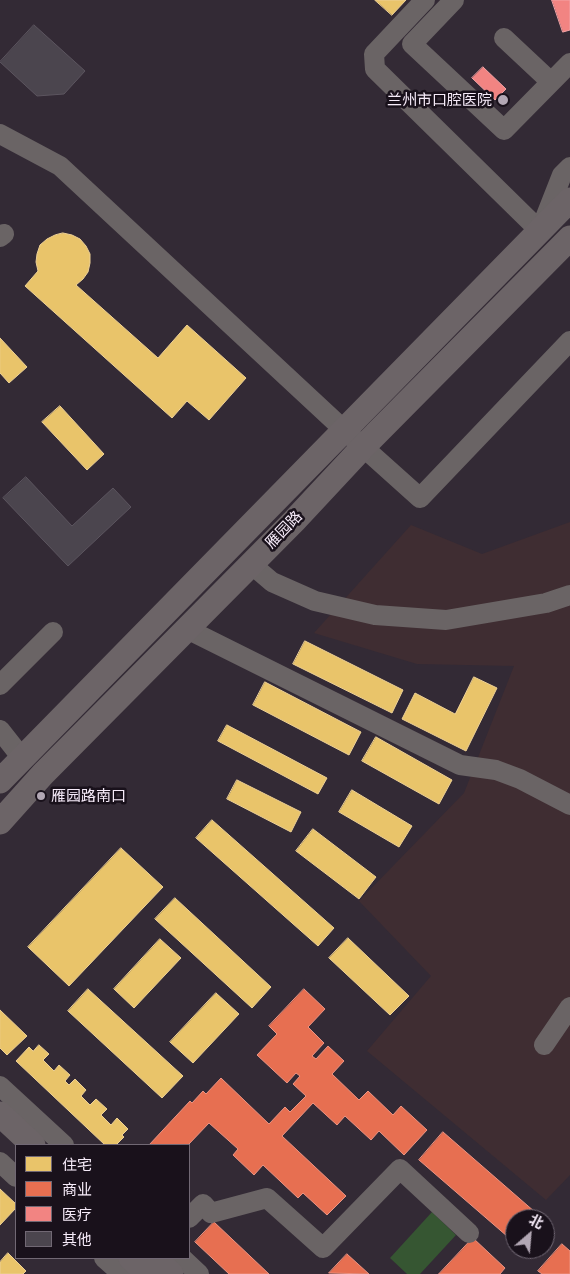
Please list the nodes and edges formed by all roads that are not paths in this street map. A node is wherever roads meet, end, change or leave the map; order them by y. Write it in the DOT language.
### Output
graph roads {
  1 [pos="425,0"];
  2 [pos="454,0"];
  3 [pos="504,38"];
  4 [pos="570,63"];
  5 [pos="551,82"];
  6 [pos="0,134"];
  7 [pos="570,167"];
  8 [pos="570,200"];
  9 [pos="540,232"];
  10 [pos="566,249"];
  11 [pos="570,341"];
  12 [pos="343,429"];
  13 [pos="363,447"];
  14 [pos="251,564"];
  15 [pos="570,595"];
  16 [pos="187,629"];
  17 [pos="53,632"];
  18 [pos="0,686"];
  19 [pos="0,730"];
  20 [pos="22,758"];
  21 [pos="0,781"];
  22 [pos="570,805"];
  23 [pos="0,822"];
  24 [pos="570,1007"];
  25 [pos="544,1045"];
  26 [pos="0,1086"];
  27 [pos="0,1114"];
  28 [pos="0,1136"];
  29 [pos="32,1144"];
  30 [pos="63,1144"];
  31 [pos="15,1150"];
  32 [pos="0,1162"];
  33 [pos="15,1176"];
  34 [pos="190,1217"];
  35 [pos="468,1233"];
  36 [pos="109,1259"];
  37 [pos="183,1259"];
  38 [pos="137,1265"];
  39 [pos="171,1274"];
  40 [pos="199,1274"];
  1 -- 9 [label="street"];
  2 -- 5 [label="street"];
  3 -- 5 [label="street"];
  4 -- 5 [label="street"];
  6 -- 12 [label="street"];
  7 -- 9 [label="street"];
  8 -- 9 [label="main road, 雁园路"];
  9 -- 10 [label="main road"];
  9 -- 12 [label="main road, 雁园路"];
  10 -- 13 [label="main road, 雁园路"];
  11 -- 13 [label="street"];
  12 -- 13 [label="street"];
  12 -- 20 [label="main road, 雁园路"];
  13 -- 14 [label="main road, 雁园路"];
  14 -- 15 [label="street"];
  14 -- 16 [label="main road, 雁园路"];
  16 -- 22 [label="street"];
  16 -- 23 [label="main road, 雁园路"];
  17 -- 18 [label="street"];
  19 -- 20 [label="street"];
  20 -- 21 [label="main road, 雁园路"];
  24 -- 25 [label="street"];
  26 -- 30 [label="street"];
  27 -- 29 [label="main road"];
  28 -- 31 [label="main road"];
  32 -- 33 [label="street"];
  34 -- 35 [label="street"];
  36 -- 38 [label="street"];
  37 -- 40 [label="street"];
  38 -- 39 [label="main road"];
}
